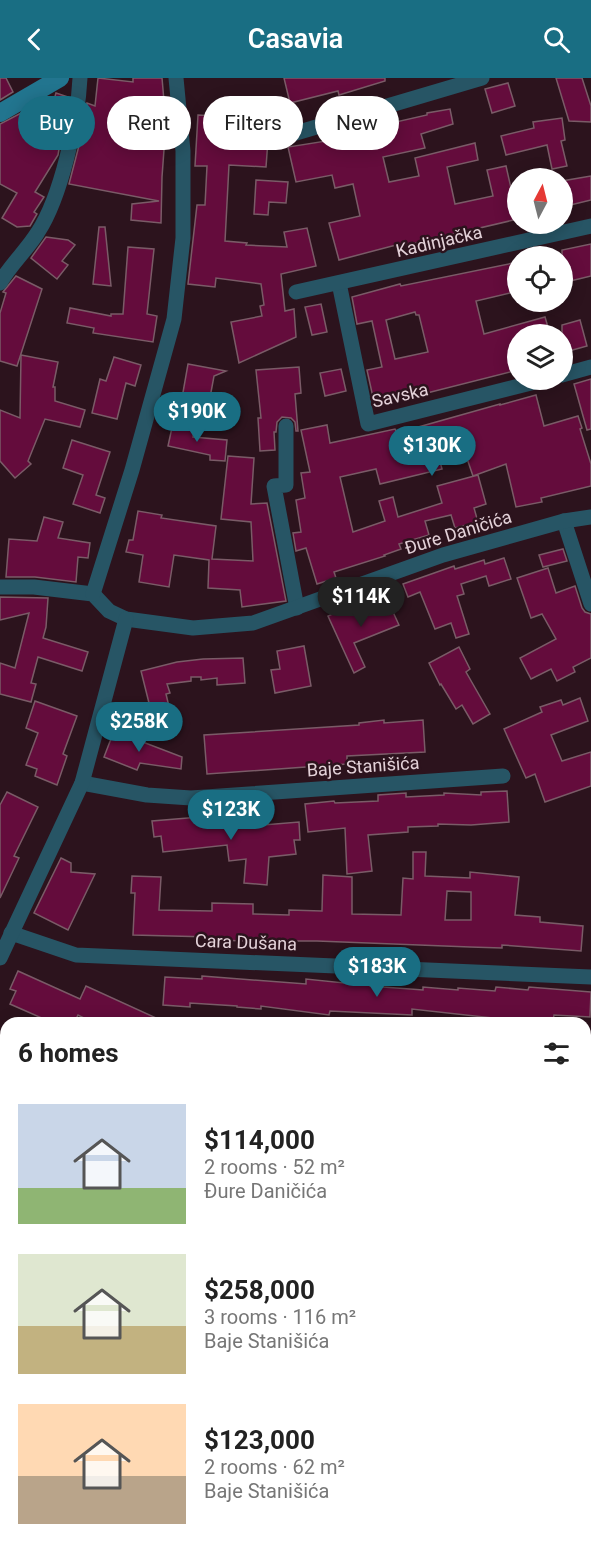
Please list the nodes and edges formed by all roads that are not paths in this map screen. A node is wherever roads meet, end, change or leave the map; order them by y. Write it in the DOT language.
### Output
graph roads {
  1 [pos="60,78"];
  2 [pos="80,78"];
  3 [pos="176,78"];
  4 [pos="482,78"];
  5 [pos="0,114"];
  6 [pos="303,131"];
  7 [pos="591,226"];
  8 [pos="339,283"];
  9 [pos="0,284"];
  10 [pos="296,292"];
  11 [pos="591,368"];
  12 [pos="573,372"];
  13 [pos="507,389"];
  14 [pos="286,426"];
  15 [pos="591,517"];
  16 [pos="564,521"];
  17 [pos="0,587"];
  18 [pos="93,594"];
  19 [pos="591,604"];
  20 [pos="297,608"];
  21 [pos="126,619"];
  22 [pos="503,776"];
  23 [pos="82,783"];
  24 [pos="12,933"];
  25 [pos="0,958"];
  26 [pos="591,977"];
  1 -- 5 [label="street"];
  2 -- 9 [label="street"];
  3 -- 18 [label="street"];
  4 -- 6 [label="street"];
  7 -- 8 [label="street, Kadinjačka"];
  8 -- 10 [label="street, Kadinjačka"];
  8 -- 13 [label="street, Savska"];
  11 -- 12 [label="street"];
  14 -- 20 [label="street"];
  15 -- 16 [label="street, Đure Daničića"];
  16 -- 19 [label="street"];
  16 -- 20 [label="street, Đure Daničića"];
  17 -- 18 [label="street"];
  18 -- 21 [label="street, Đure Daničića"];
  20 -- 21 [label="street, Đure Daničića"];
  21 -- 23 [label="street"];
  22 -- 23 [label="street, Baje Stanišića"];
  23 -- 24 [label="street"];
  24 -- 25 [label="street"];
  24 -- 26 [label="street, Cara Dušana"];
}
